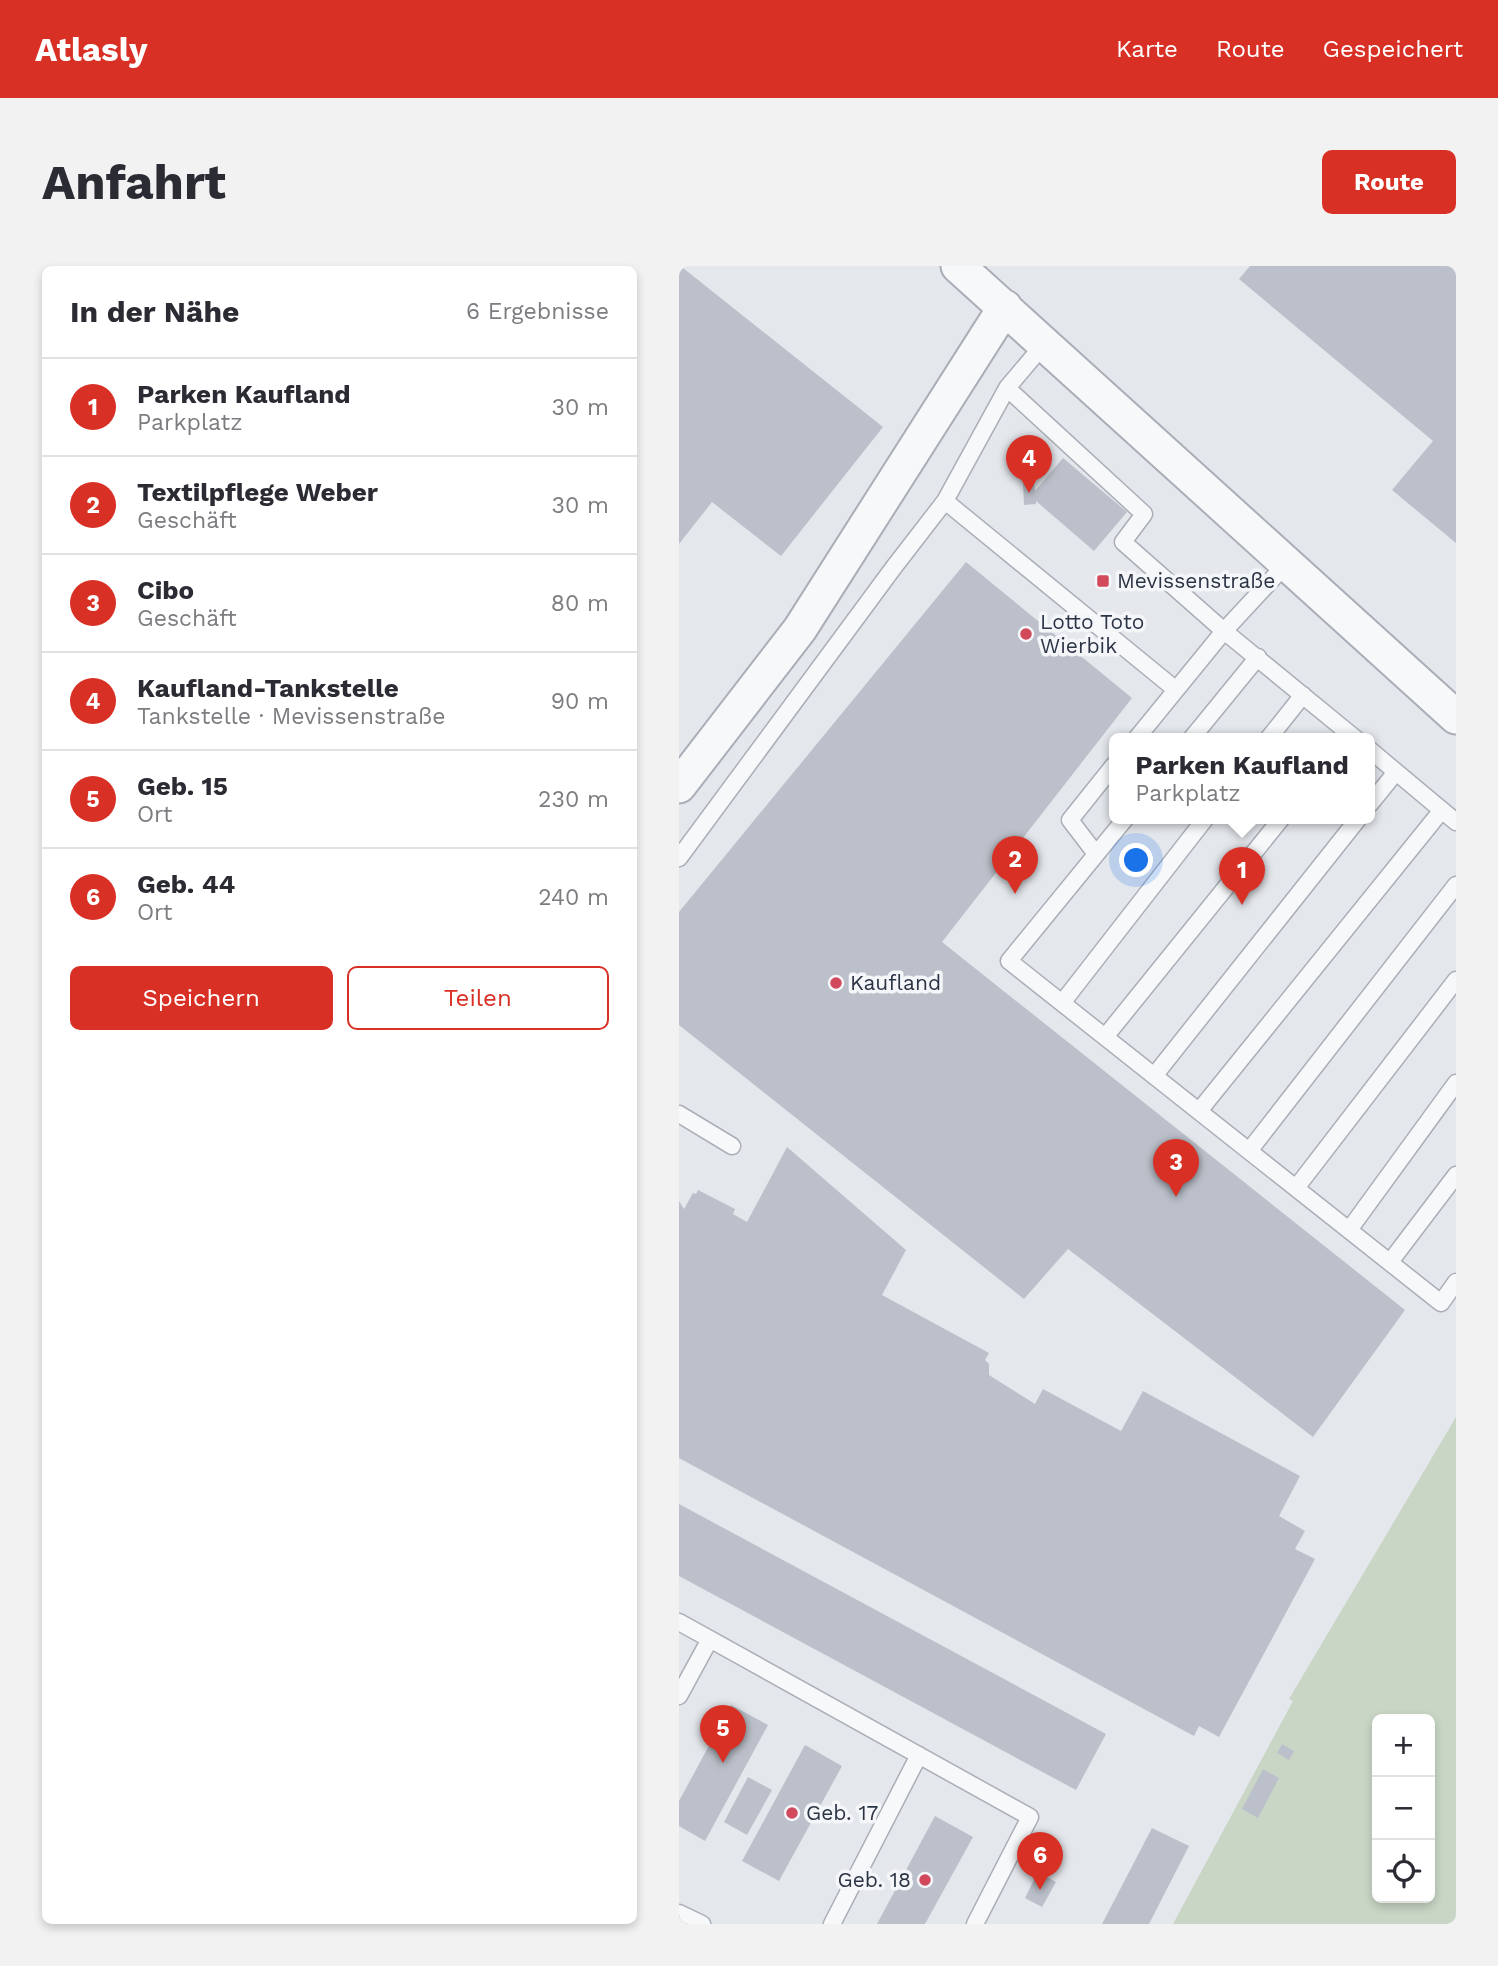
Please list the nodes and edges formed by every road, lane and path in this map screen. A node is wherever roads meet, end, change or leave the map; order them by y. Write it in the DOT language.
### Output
graph roads {
  1 [pos="958,266"];
  2 [pos="1005,307"];
  3 [pos="1045,343"];
  4 [pos="1007,388"];
  5 [pos="945,501"];
  6 [pos="1288,562"];
  7 [pos="1224,631"];
  8 [pos="1258,657"];
  9 [pos="1175,690"];
  10 [pos="1303,695"];
  11 [pos="1456,717"];
  12 [pos="1141,733"];
  13 [pos="1196,733"];
  14 [pos="1273,733"];
  15 [pos="1346,733"];
  16 [pos="1375,754"];
  17 [pos="1109,771"];
  18 [pos="1396,772"];
  19 [pos="679,786"];
  20 [pos="1375,798"];
  21 [pos="1442,810"];
  22 [pos="1456,822"];
  23 [pos="1121,824"];
  24 [pos="1202,824"];
  25 [pos="1277,824"];
  26 [pos="1354,824"];
  27 [pos="1096,854"];
  28 [pos="679,858"];
  29 [pos="1456,886"];
  30 [pos="1456,981"];
  31 [pos="1062,1003"];
  32 [pos="1105,1037"];
  33 [pos="1154,1076"];
  34 [pos="1456,1083"];
  35 [pos="1199,1111"];
  36 [pos="679,1114"];
  37 [pos="732,1146"];
  38 [pos="1249,1151"];
  39 [pos="1456,1175"];
  40 [pos="1296,1188"];
  41 [pos="1349,1230"];
  42 [pos="1389,1262"];
  43 [pos="1456,1282"];
  44 [pos="679,1622"];
  45 [pos="710,1639"];
  46 [pos="679,1696"];
  47 [pos="919,1755"];
  48 [pos="679,1913"];
  49 [pos="702,1924"];
  50 [pos="832,1924"];
  51 [pos="975,1924"];
  1 -- 2 [label="street"];
  2 -- 3 [label="street"];
  2 -- 19 [label="street"];
  3 -- 4 [label="lane"];
  3 -- 6 [label="street"];
  4 -- 5 [label="lane"];
  4 -- 7 [label="lane"];
  5 -- 9 [label="lane"];
  5 -- 28 [label="lane"];
  6 -- 7 [label="lane"];
  6 -- 11 [label="street"];
  7 -- 8 [label="lane"];
  7 -- 9 [label="lane"];
  8 -- 10 [label="lane"];
  8 -- 13 [label="lane"];
  9 -- 12 [label="lane"];
  10 -- 14 [label="lane"];
  10 -- 15 [label="lane"];
  16 -- 18 [label="lane"];
  17 -- 27 [label="lane"];
  18 -- 20 [label="lane"];
  18 -- 21 [label="lane"];
  21 -- 22 [label="lane"];
  21 -- 35 [label="lane"];
  23 -- 27 [label="lane"];
  24 -- 31 [label="lane"];
  25 -- 32 [label="lane"];
  26 -- 33 [label="lane"];
  27 -- 31 [label="lane"];
  29 -- 38 [label="lane"];
  30 -- 40 [label="lane"];
  31 -- 32 [label="lane"];
  32 -- 33 [label="lane"];
  33 -- 35 [label="lane"];
  34 -- 41 [label="lane"];
  35 -- 38 [label="lane"];
  36 -- 37 [label="lane"];
  38 -- 40 [label="lane"];
  39 -- 42 [label="lane"];
  40 -- 41 [label="lane"];
  41 -- 42 [label="lane"];
  42 -- 43 [label="lane"];
  44 -- 45 [label="lane"];
  45 -- 46 [label="lane"];
  45 -- 47 [label="lane"];
  47 -- 50 [label="lane"];
  47 -- 51 [label="lane"];
  48 -- 49 [label="lane"];
}
